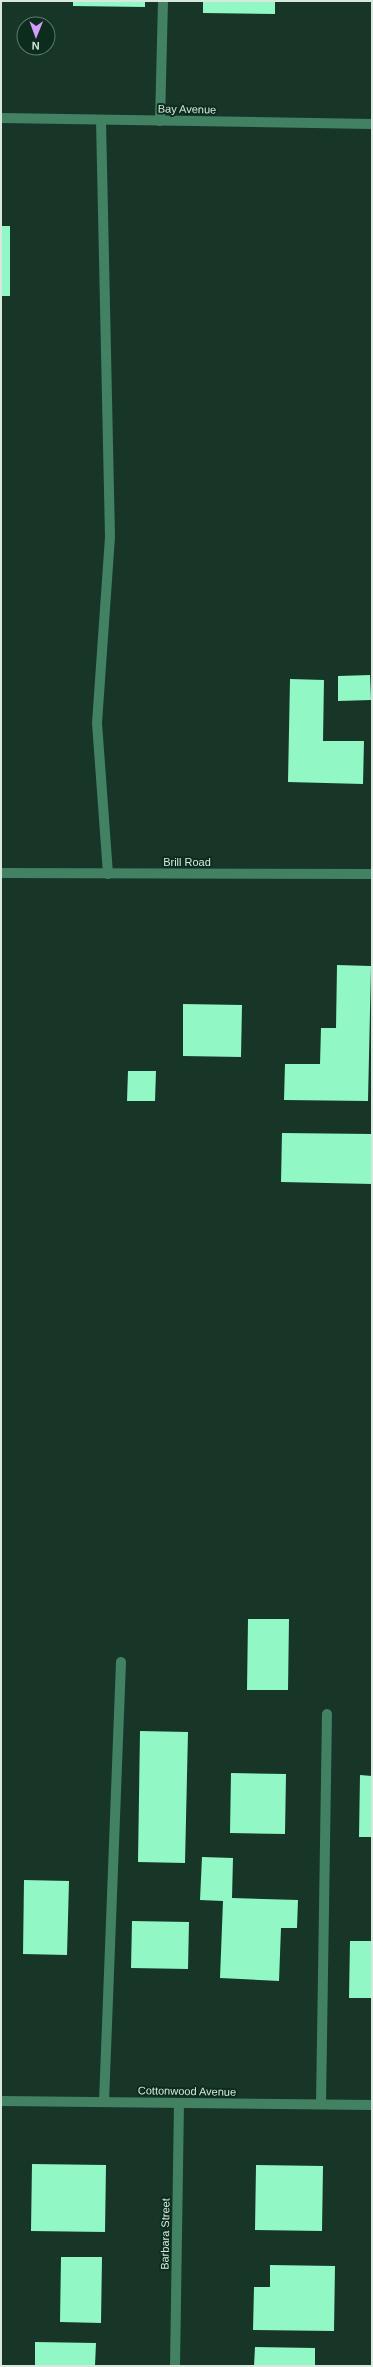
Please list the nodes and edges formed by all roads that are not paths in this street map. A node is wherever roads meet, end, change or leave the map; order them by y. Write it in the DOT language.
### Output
graph roads {
  1 [pos="163,1"];
  2 [pos="1,118"];
  3 [pos="101,120"];
  4 [pos="160,121"];
  5 [pos="372,124"];
  6 [pos="1,874"];
  7 [pos="108,874"];
  8 [pos="372,874"];
  9 [pos="121,1662"];
  10 [pos="327,1714"];
  11 [pos="1,2101"];
  12 [pos="104,2102"];
  13 [pos="179,2103"];
  14 [pos="321,2104"];
  15 [pos="372,2105"];
  16 [pos="175,2366"];
  1 -- 4 [label="street"];
  2 -- 3 [label="street, Bay Avenue"];
  3 -- 4 [label="street, Bay Avenue"];
  3 -- 7 [label="street"];
  4 -- 5 [label="street, Bay Avenue"];
  6 -- 7 [label="street, Brill Road"];
  7 -- 8 [label="street, Brill Road"];
  9 -- 12 [label="street"];
  10 -- 14 [label="street"];
  11 -- 12 [label="street, Cottonwood Avenue"];
  12 -- 13 [label="street, Cottonwood Avenue"];
  13 -- 14 [label="street, Cottonwood Avenue"];
  13 -- 16 [label="street, Barbara Street"];
  14 -- 15 [label="street, Cottonwood Avenue"];
}
